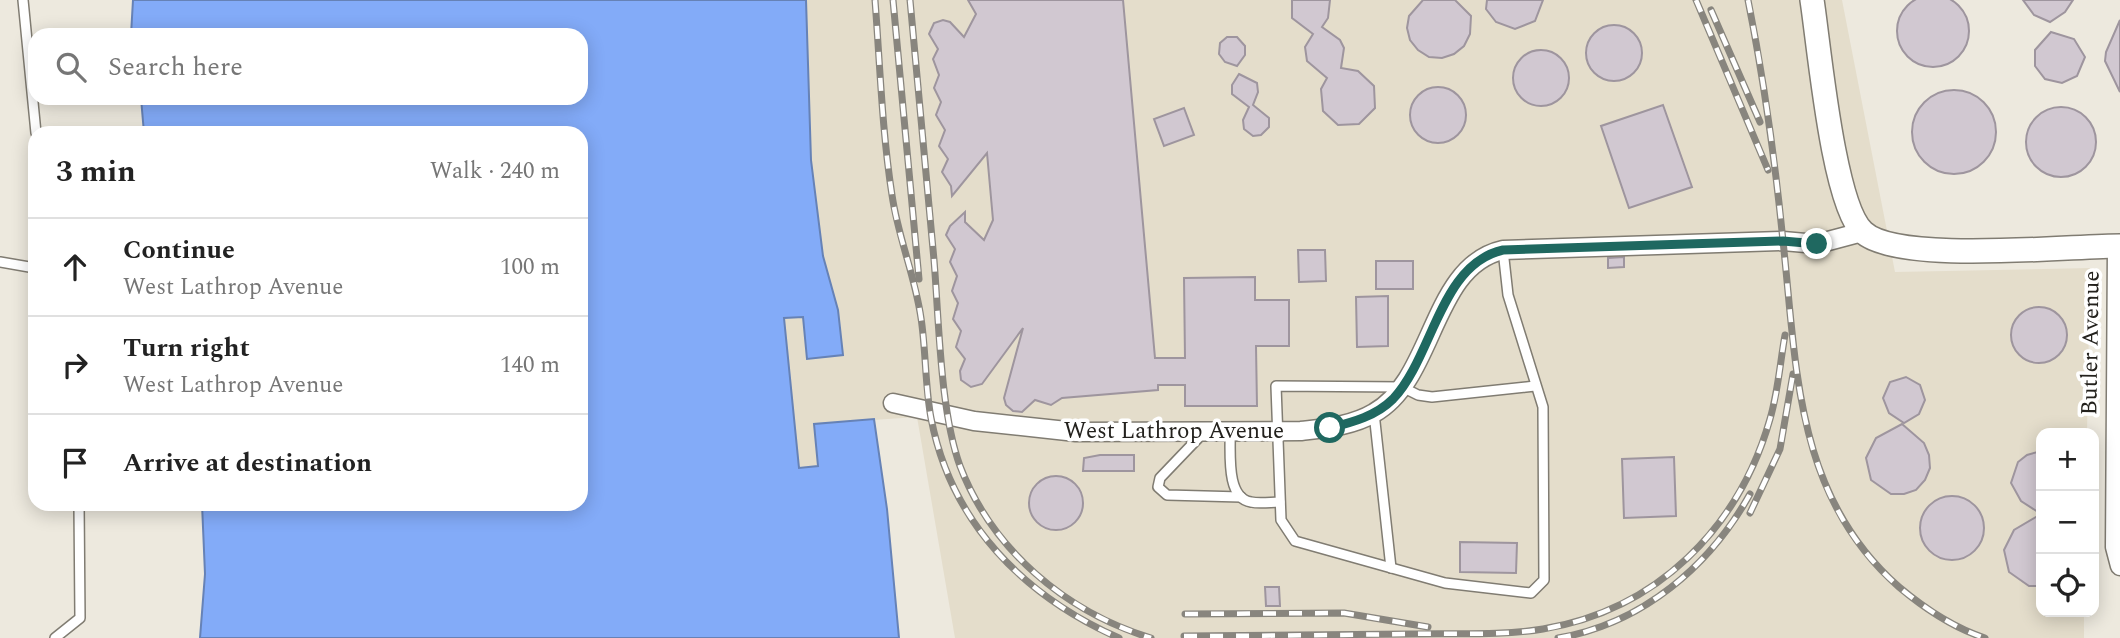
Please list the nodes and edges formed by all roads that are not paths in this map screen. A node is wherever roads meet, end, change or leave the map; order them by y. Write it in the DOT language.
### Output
graph roads {
  1 [pos="23,0"];
  2 [pos="1811,0"];
  3 [pos="28,51"];
  4 [pos="33,105"];
  5 [pos="35,126"];
  6 [pos="1862,232"];
  7 [pos="2118,246"];
  8 [pos="1503,250"];
  9 [pos="0,262"];
  10 [pos="28,267"];
  11 [pos="1535,386"];
  12 [pos="1402,387"];
  13 [pos="893,403"];
  14 [pos="1374,413"];
  15 [pos="1204,431"];
  16 [pos="1230,431"];
  17 [pos="1276,431"];
  18 [pos="1241,497"];
  19 [pos="1280,502"];
  20 [pos="79,511"];
  21 [pos="2120,566"];
  22 [pos="1391,568"];
  23 [pos="55,638"];
  1 -- 3 [label="lane"];
  2 -- 6 [label="street"];
  4 -- 5 [label="lane"];
  6 -- 7 [label="street"];
  6 -- 8 [label="street, West Lathrop Avenue"];
  7 -- 21 [label="street, Butler Avenue"];
  8 -- 11 [label="lane"];
  8 -- 12 [label="street, West Lathrop Avenue"];
  9 -- 10 [label="lane"];
  11 -- 12 [label="lane"];
  11 -- 22 [label="lane"];
  12 -- 14 [label="street, West Lathrop Avenue"];
  12 -- 17 [label="lane"];
  13 -- 15 [label="street, West Lathrop Avenue"];
  14 -- 17 [label="street, West Lathrop Avenue"];
  14 -- 22 [label="lane"];
  15 -- 16 [label="street, West Lathrop Avenue"];
  15 -- 18 [label="lane"];
  16 -- 17 [label="street, West Lathrop Avenue"];
  16 -- 18 [label="lane"];
  17 -- 19 [label="lane"];
  18 -- 19 [label="lane"];
  19 -- 22 [label="lane"];
  20 -- 23 [label="lane"];
}
